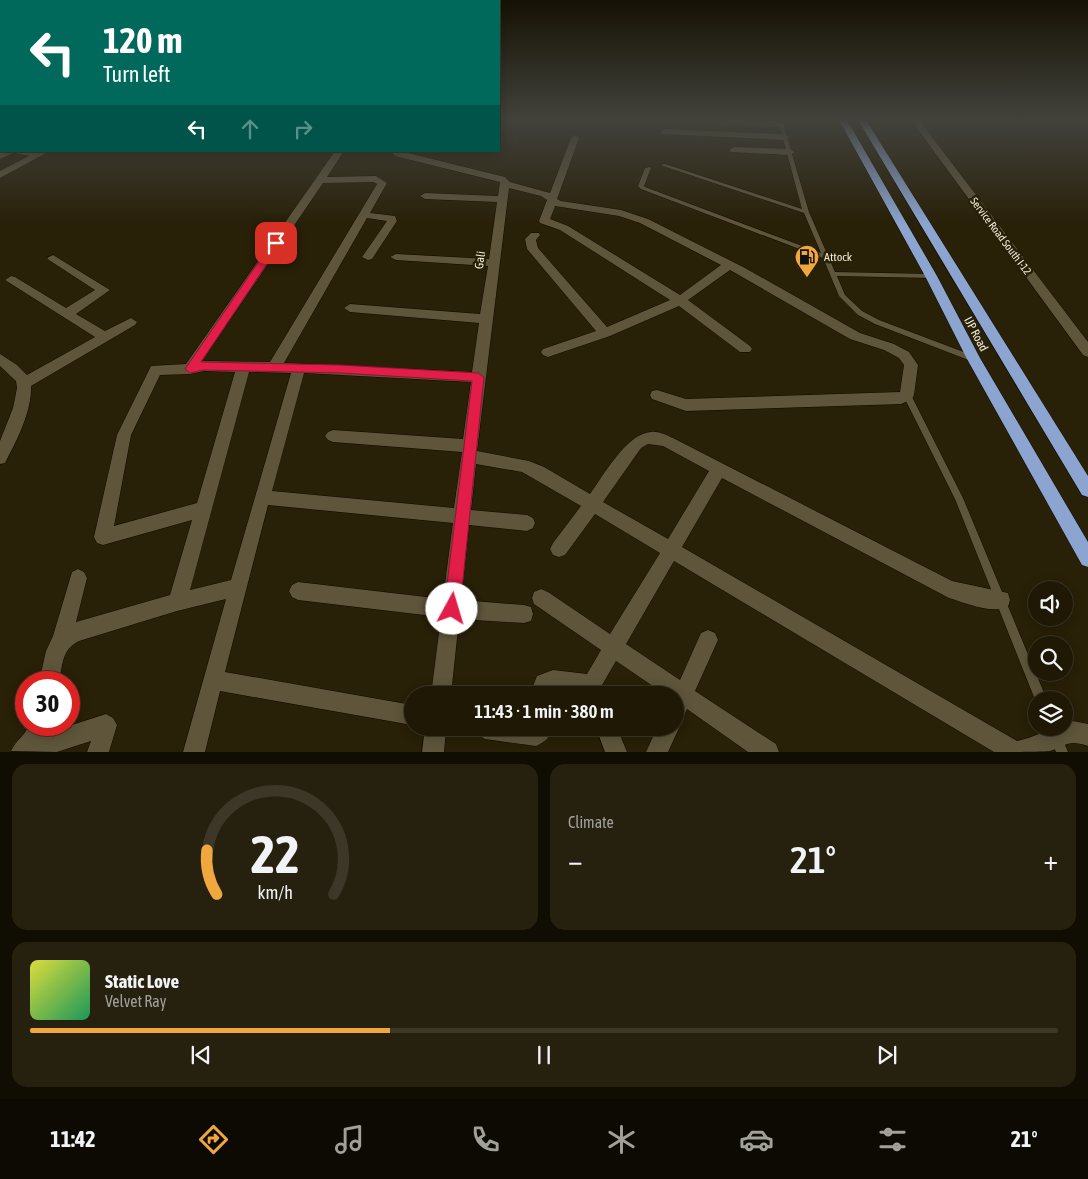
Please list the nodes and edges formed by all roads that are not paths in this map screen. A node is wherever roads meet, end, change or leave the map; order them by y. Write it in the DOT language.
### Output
graph roads {
  1 [pos="37,155"];
  2 [pos="337,155"];
  3 [pos="402,155"];
  4 [pos="568,155"];
  5 [pos="791,155"];
  6 [pos="863,155"];
  7 [pos="883,155"];
  8 [pos="941,155"];
  9 [pos="663,165"];
  10 [pos="648,168"];
  11 [pos="0,175"];
  12 [pos="320,180"];
  13 [pos="506,184"];
  14 [pos="425,196"];
  15 [pos="552,198"];
  16 [pos="503,199"];
  17 [pos="806,212"];
  18 [pos="363,215"];
  19 [pos="535,235"];
  20 [pos="368,257"];
  21 [pos="396,257"];
  22 [pos="825,257"];
  23 [pos="53,258"];
  24 [pos="494,263"];
  25 [pos="729,265"];
  26 [pos="833,274"];
  27 [pos="931,276"];
  28 [pos="11,280"];
  29 [pos="679,301"];
  30 [pos="350,308"];
  31 [pos="66,314"];
  32 [pos="486,318"];
  33 [pos="131,322"];
  34 [pos="605,333"];
  35 [pos="105,337"];
  36 [pos="745,350"];
  37 [pos="548,352"];
  38 [pos="1088,352"];
  39 [pos="974,358"];
  40 [pos="0,359"];
  41 [pos="243,368"];
  42 [pos="274,368"];
  43 [pos="298,368"];
  44 [pos="190,369"];
  45 [pos="478,377"];
  46 [pos="24,383"];
  47 [pos="907,395"];
  48 [pos="657,396"];
  49 [pos="333,436"];
  50 [pos="2,451"];
  51 [pos="471,451"];
  52 [pos="719,469"];
  53 [pos="1088,490"];
  54 [pos="262,497"];
  55 [pos="592,504"];
  56 [pos="203,509"];
  57 [pos="462,518"];
  58 [pos="526,523"];
  59 [pos="558,549"];
  60 [pos="671,550"];
  61 [pos="1088,559"];
  62 [pos="78,578"];
  63 [pos="239,587"];
  64 [pos="298,592"];
  65 [pos="541,598"];
  66 [pos="1000,600"];
  67 [pos="177,602"];
  68 [pos="452,609"];
  69 [pos="524,614"];
  70 [pos="62,639"];
  71 [pos="708,640"];
  72 [pos="612,646"];
  73 [pos="51,671"];
  74 [pos="214,680"];
  75 [pos="442,686"];
  76 [pos="543,686"];
  77 [pos="577,686"];
  78 [pos="595,686"];
  79 [pos="671,686"];
  80 [pos="1037,691"];
  81 [pos="684,692"];
  82 [pos="684,695"];
  83 [pos="404,715"];
  84 [pos="1088,735"];
  85 [pos="36,736"];
  86 [pos="435,736"];
  87 [pos="610,736"];
  88 [pos="664,736"];
  89 [pos="1056,738"];
  90 [pos="22,752"];
  91 [pos="98,752"];
  92 [pos="194,752"];
  93 [pos="433,752"];
  94 [pos="616,752"];
  95 [pos="657,752"];
  96 [pos="768,752"];
  97 [pos="1016,752"];
  1 -- 11 [label="street"];
  2 -- 12 [label="street"];
  3 -- 13 [label="street"];
  4 -- 15 [label="street"];
  5 -- 17 [label="lane"];
  6 -- 27 [label="highway, IJP Road"];
  7 -- 53 [label="highway, IJP Road"];
  8 -- 38 [label="street, Service Road South I-12"];
  9 -- 17 [label="lane"];
  10 -- 22 [label="lane"];
  12 -- 18 [label="street"];
  12 -- 44 [label="street"];
  13 -- 15 [label="street"];
  13 -- 16 [label="street, Gali"];
  14 -- 16 [label="street"];
  15 -- 25 [label="street"];
  15 -- 29 [label="street"];
  16 -- 24 [label="street, Gali"];
  17 -- 22 [label="lane"];
  18 -- 20 [label="street"];
  18 -- 42 [label="street"];
  19 -- 34 [label="street"];
  21 -- 24 [label="street"];
  22 -- 26 [label="lane"];
  23 -- 31 [label="street"];
  24 -- 32 [label="street, Gali"];
  25 -- 29 [label="street"];
  25 -- 47 [label="street"];
  26 -- 27 [label="lane"];
  26 -- 39 [label="lane"];
  27 -- 39 [label="highway, IJP Road"];
  28 -- 31 [label="street"];
  29 -- 34 [label="street"];
  29 -- 36 [label="street"];
  30 -- 32 [label="street"];
  31 -- 35 [label="street"];
  32 -- 45 [label="street, Gali"];
  33 -- 35 [label="street"];
  34 -- 37 [label="street"];
  35 -- 46 [label="street"];
  39 -- 61 [label="highway, IJP Road"];
  40 -- 46 [label="street"];
  41 -- 42 [label="street"];
  41 -- 44 [label="street"];
  41 -- 56 [label="street"];
  42 -- 43 [label="street"];
  43 -- 45 [label="street"];
  43 -- 54 [label="street"];
  44 -- 56 [label="street"];
  45 -- 51 [label="street, Gali"];
  46 -- 50 [label="street"];
  47 -- 48 [label="street"];
  47 -- 66 [label="lane"];
  49 -- 51 [label="street"];
  51 -- 55 [label="street"];
  51 -- 57 [label="street, Gali"];
  52 -- 55 [label="street"];
  52 -- 60 [label="street"];
  52 -- 66 [label="street"];
  54 -- 57 [label="street"];
  54 -- 63 [label="street"];
  55 -- 59 [label="street"];
  55 -- 60 [label="street"];
  56 -- 67 [label="street"];
  57 -- 58 [label="street"];
  57 -- 68 [label="street, Gali"];
  60 -- 72 [label="street"];
  60 -- 97 [label="street"];
  62 -- 70 [label="street"];
  63 -- 67 [label="street"];
  63 -- 74 [label="street"];
  64 -- 68 [label="street"];
  65 -- 72 [label="street"];
  66 -- 80 [label="lane"];
  67 -- 70 [label="street"];
  68 -- 69 [label="street"];
  68 -- 75 [label="street, Gali"];
  70 -- 73 [label="street"];
  71 -- 81 [label="street"];
  72 -- 78 [label="street"];
  72 -- 79 [label="street"];
  74 -- 83 [label="street"];
  74 -- 92 [label="street"];
  76 -- 77 [label="street"];
  82 -- 96 [label="street"];
  84 -- 89 [label="street"];
  85 -- 90 [label="street"];
  86 -- 93 [label="street"];
  87 -- 94 [label="street"];
  88 -- 95 [label="street"];
  89 -- 97 [label="street"];
  90 -- 91 [label="street"];
}
